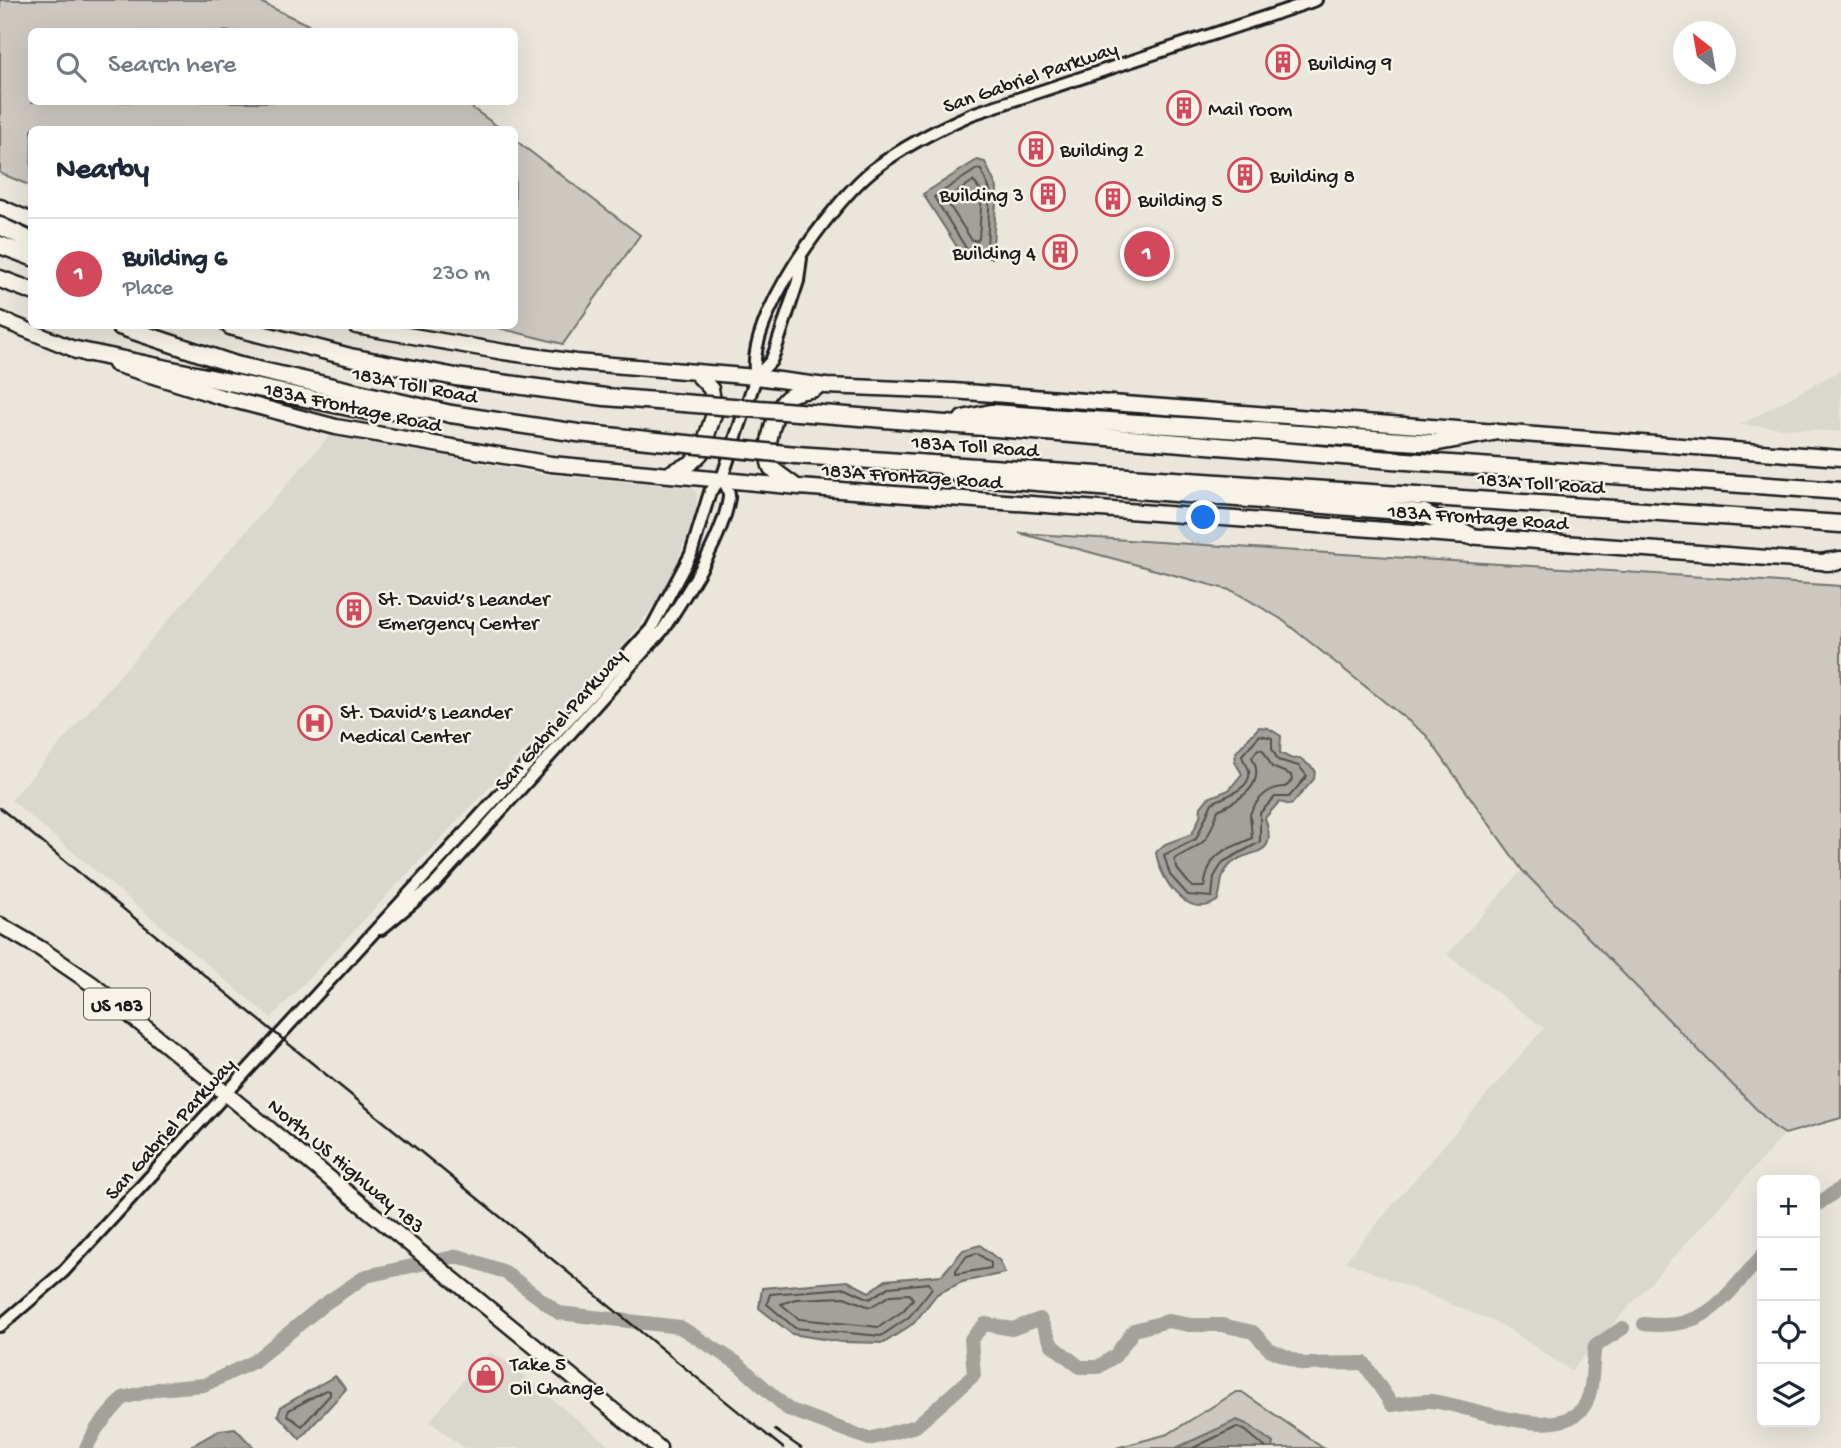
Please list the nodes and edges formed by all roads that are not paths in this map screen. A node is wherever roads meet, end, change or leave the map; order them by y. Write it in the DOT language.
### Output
graph roads {
  1 [pos="1316,0"];
  2 [pos="0,207"];
  3 [pos="28,219"];
  4 [pos="0,226"];
  5 [pos="28,239"];
  6 [pos="0,245"];
  7 [pos="28,256"];
  8 [pos="801,258"];
  9 [pos="0,279"];
  10 [pos="28,290"];
  11 [pos="0,319"];
  12 [pos="128,329"];
  13 [pos="242,329"];
  14 [pos="252,329"];
  15 [pos="373,329"];
  16 [pos="276,338"];
  17 [pos="76,350"];
  18 [pos="695,373"];
  19 [pos="756,377"];
  20 [pos="826,386"];
  21 [pos="426,409"];
  22 [pos="944,423"];
  23 [pos="1493,432"];
  24 [pos="1841,458"];
  25 [pos="938,463"];
  26 [pos="667,474"];
  27 [pos="722,478"];
  28 [pos="799,487"];
  29 [pos="1841,491"];
  30 [pos="1841,524"];
  31 [pos="1471,536"];
  32 [pos="1836,562"];
  33 [pos="0,925"];
  34 [pos="358,948"];
  35 [pos="227,1093"];
  36 [pos="0,1326"];
  37 [pos="659,1448"];
  1 -- 8 [label="street, San Gabriel Parkway"];
  2 -- 3 [label="main road"];
  4 -- 5 [label="highway"];
  6 -- 7 [label="highway"];
  8 -- 19 [label="street, San Gabriel Parkway"];
  8 -- 19 [label="street, San Gabriel Parkway"];
  9 -- 10 [label="highway"];
  11 -- 17 [label="main road, 183A Frontage Road"];
  12 -- 21 [label="highway, 183A Toll Road"];
  13 -- 16 [label="highway, 183A Toll Road"];
  14 -- 16 [label="highway"];
  15 -- 18 [label="main road"];
  16 -- 22 [label="highway, 183A Toll Road, bridge"];
  17 -- 21 [label="highway"];
  17 -- 26 [label="main road, 183A Frontage Road"];
  18 -- 19 [label="main road"];
  18 -- 26 [label="main road"];
  19 -- 20 [label="main road"];
  19 -- 27 [label="street, San Gabriel Parkway"];
  20 -- 23 [label="main road"];
  20 -- 28 [label="main road"];
  21 -- 25 [label="highway, 183A Toll Road, bridge"];
  22 -- 23 [label="highway"];
  22 -- 29 [label="highway, 183A Toll Road"];
  23 -- 24 [label="main road"];
  25 -- 30 [label="highway, 183A Toll Road"];
  25 -- 31 [label="highway"];
  26 -- 27 [label="main road, 183A Frontage Road"];
  27 -- 28 [label="main road, 183A Frontage Road"];
  27 -- 34 [label="street, San Gabriel Parkway"];
  27 -- 34 [label="street, San Gabriel Parkway"];
  28 -- 31 [label="main road, 183A Frontage Road"];
  31 -- 32 [label="main road, 183A Frontage Road"];
  33 -- 35 [label="main road, North US Highway 183 / US 183"];
  34 -- 35 [label="street, San Gabriel Parkway"];
  35 -- 36 [label="street, San Gabriel Parkway"];
  35 -- 37 [label="main road, North US Highway 183 / US 183"];
}
